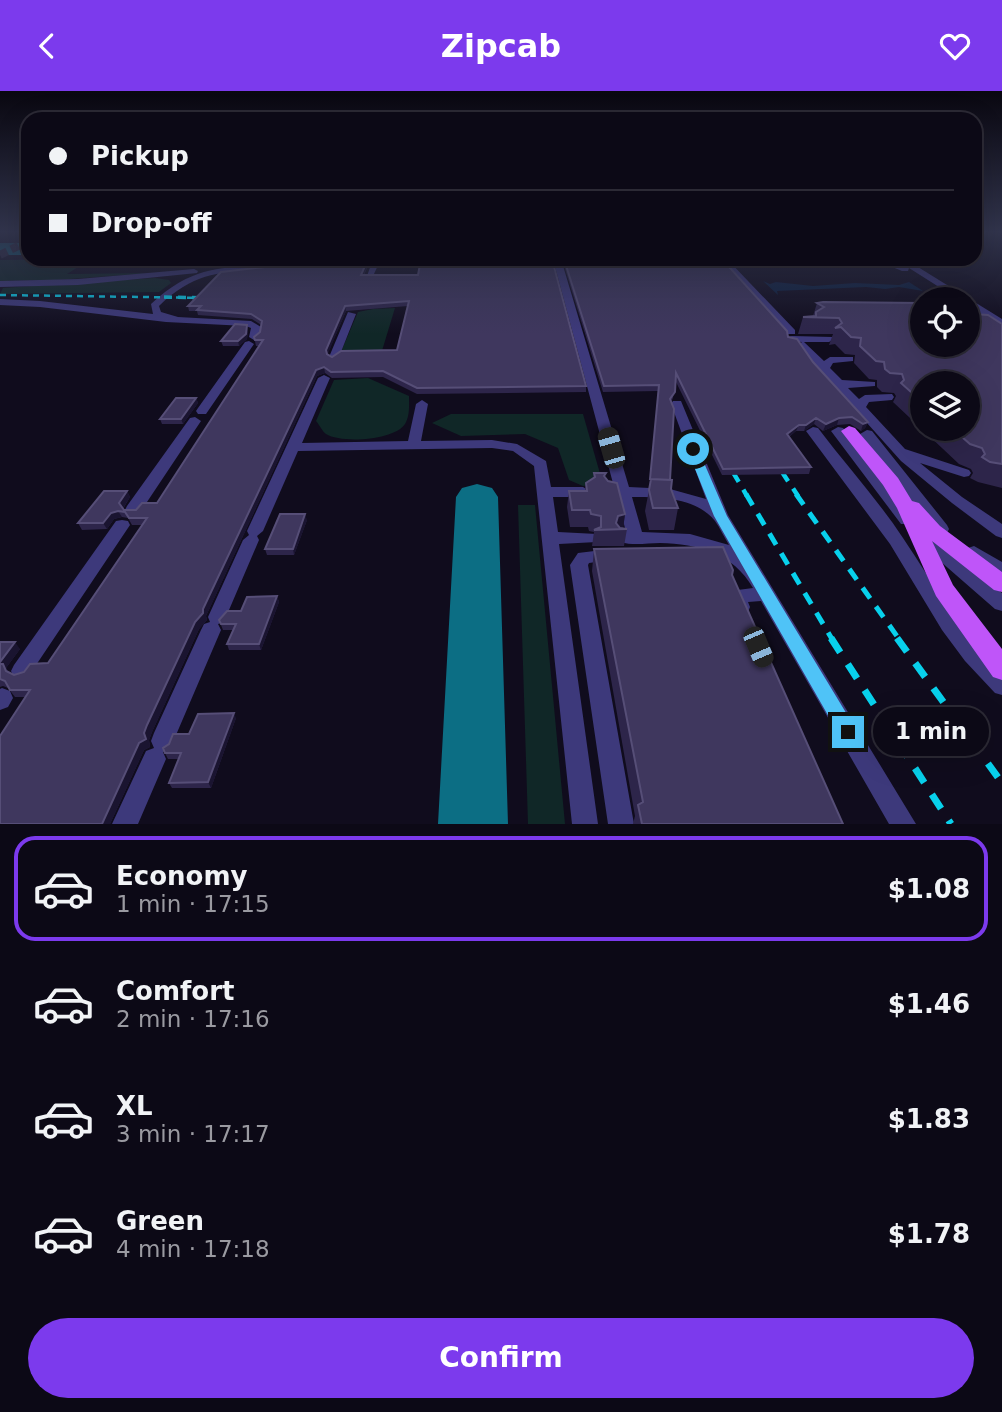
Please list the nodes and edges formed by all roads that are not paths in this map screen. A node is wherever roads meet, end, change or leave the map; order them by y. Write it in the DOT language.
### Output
graph roads {
  1 [pos="256,266"];
  2 [pos="373,266"];
  3 [pos="559,266"];
  4 [pos="730,266"];
  5 [pos="900,266"];
  6 [pos="911,266"];
  7 [pos="223,269"];
  8 [pos="369,274"];
  9 [pos="120,278"];
  10 [pos="0,284"];
  11 [pos="177,284"];
  12 [pos="943,286"];
  13 [pos="161,299"];
  14 [pos="0,302"];
  15 [pos="87,309"];
  16 [pos="980,311"];
  17 [pos="351,314"];
  18 [pos="776,316"];
  19 [pos="178,320"];
  20 [pos="799,322"];
  21 [pos="1002,325"];
  22 [pos="982,327"];
  23 [pos="830,338"];
  24 [pos="803,345"];
  25 [pos="334,357"];
  26 [pos="849,359"];
  27 [pos="234,365"];
  28 [pos="251,365"];
  29 [pos="824,368"];
  30 [pos="324,378"];
  31 [pos="838,384"];
  32 [pos="871,384"];
  33 [pos="888,397"];
  34 [pos="422,404"];
  35 [pos="679,407"];
  36 [pos="854,427"];
  37 [pos="813,431"];
  38 [pos="414,444"];
  39 [pos="894,446"];
  40 [pos="292,447"];
  41 [pos="964,473"];
  42 [pos="546,492"];
  43 [pos="583,492"];
  44 [pos="618,492"];
  45 [pos="720,516"];
  46 [pos="1002,532"];
  47 [pos="550,538"];
  48 [pos="591,538"];
  49 [pos="635,543"];
  50 [pos="1002,571"];
  51 [pos="751,572"];
  52 [pos="1002,584"];
  53 [pos="765,594"];
  54 [pos="1002,604"];
  55 [pos="747,621"];
  56 [pos="1002,669"];
  57 [pos="21,671"];
  58 [pos="1002,686"];
  59 [pos="125,824"];
  60 [pos="585,824"];
  61 [pos="621,824"];
  62 [pos="903,824"];
  1 -- 7 [label="street"];
  2 -- 8 [label="street"];
  3 -- 44 [label="street"];
  4 -- 18 [label="street"];
  5 -- 12 [label="street"];
  6 -- 12 [label="street"];
  7 -- 9 [label="street"];
  7 -- 11 [label="street"];
  9 -- 10 [label="street"];
  9 -- 11 [label="street"];
  11 -- 13 [label="street"];
  13 -- 15 [label="street"];
  13 -- 19 [label="street"];
  14 -- 15 [label="street"];
  15 -- 19 [label="street"];
  16 -- 21 [label="street"];
  17 -- 25 [label="street"];
  18 -- 20 [label="street"];
  18 -- 23 [label="street"];
  19 -- 27 [label="street"];
  21 -- 22 [label="street"];
  24 -- 29 [label="street"];
  26 -- 29 [label="street"];
  27 -- 28 [label="street"];
  27 -- 57 [label="street"];
  29 -- 31 [label="street"];
  30 -- 40 [label="street"];
  31 -- 32 [label="street"];
  31 -- 36 [label="street"];
  33 -- 36 [label="street"];
  34 -- 38 [label="street"];
  35 -- 45 [label="street"];
  36 -- 39 [label="street"];
  36 -- 50 [label="street"];
  36 -- 52 [label="main road"];
  36 -- 54 [label="street"];
  36 -- 56 [label="main road"];
  37 -- 58 [label="street"];
  38 -- 40 [label="street"];
  38 -- 42 [label="street"];
  39 -- 41 [label="street"];
  39 -- 46 [label="street"];
  40 -- 59 [label="street"];
  42 -- 43 [label="street"];
  42 -- 47 [label="street"];
  44 -- 45 [label="street"];
  44 -- 49 [label="street"];
  45 -- 51 [label="street"];
  47 -- 48 [label="street"];
  47 -- 60 [label="street"];
  49 -- 51 [label="street"];
  49 -- 61 [label="street"];
  51 -- 53 [label="street"];
  53 -- 55 [label="street"];
  53 -- 62 [label="street"];
}
